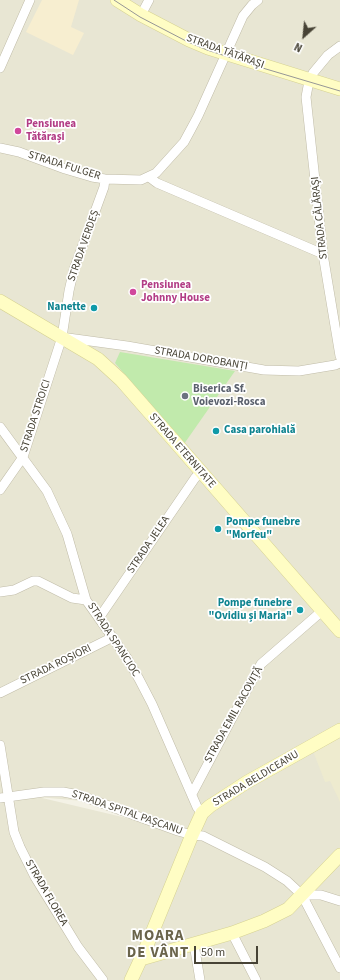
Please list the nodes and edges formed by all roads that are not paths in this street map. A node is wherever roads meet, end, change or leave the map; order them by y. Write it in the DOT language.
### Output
graph roads {
  1 [pos="30,0"];
  2 [pos="117,0"];
  3 [pos="149,0"];
  4 [pos="258,0"];
  5 [pos="141,15"];
  6 [pos="340,46"];
  7 [pos="226,54"];
  8 [pos="0,68"];
  9 [pos="309,80"];
  10 [pos="340,89"];
  11 [pos="0,148"];
  12 [pos="149,177"];
  13 [pos="105,179"];
  14 [pos="323,254"];
  15 [pos="0,301"];
  16 [pos="62,337"];
  17 [pos="340,356"];
  18 [pos="340,363"];
  19 [pos="0,427"];
  20 [pos="23,457"];
  21 [pos="200,472"];
  22 [pos="0,490"];
  23 [pos="0,592"];
  24 [pos="86,600"];
  25 [pos="322,611"];
  26 [pos="99,618"];
  27 [pos="340,631"];
  28 [pos="113,637"];
  29 [pos="0,693"];
  30 [pos="340,730"];
  31 [pos="0,745"];
  32 [pos="192,794"];
  33 [pos="4,798"];
  34 [pos="202,813"];
  35 [pos="190,839"];
  36 [pos="340,855"];
  37 [pos="302,895"];
  38 [pos="340,901"];
  39 [pos="232,934"];
  40 [pos="194,944"];
  41 [pos="141,959"];
  42 [pos="340,968"];
  43 [pos="103,980"];
  44 [pos="131,980"];
  45 [pos="200,980"];
  46 [pos="256,980"];
  1 -- 8 [label="street"];
  2 -- 5 [label="street, STRADA TĂTĂRAȘI"];
  3 -- 5 [label="street"];
  4 -- 7 [label="street"];
  5 -- 7 [label="street, STRADA TĂTĂRAȘI"];
  6 -- 9 [label="street"];
  7 -- 9 [label="street, STRADA TĂTĂRAȘI"];
  7 -- 12 [label="street"];
  9 -- 10 [label="street, STRADA TĂTĂRAȘI"];
  9 -- 14 [label="street, STRADA CĂLĂRAȘI"];
  11 -- 13 [label="street, STRADA FULGER"];
  12 -- 13 [label="street, STRADA FULGER"];
  12 -- 14 [label="street"];
  13 -- 16 [label="street, STRADA VERDEȘ"];
  14 -- 17 [label="street, STRADA CĂLĂRAȘI"];
  15 -- 16 [label="street, STRADA ETERNITATE"];
  16 -- 18 [label="street, STRADA DOROBANȚI"];
  16 -- 20 [label="street, STRADA STROICI"];
  16 -- 21 [label="street, STRADA ETERNITATE"];
  19 -- 20 [label="street, STRADA SPANCIOC"];
  20 -- 22 [label="street, STRADA STROICI"];
  20 -- 24 [label="street, STRADA SPANCIOC"];
  21 -- 25 [label="street, STRADA ETERNITATE"];
  21 -- 26 [label="street, STRADA JELEA"];
  23 -- 24 [label="street"];
  24 -- 26 [label="street, STRADA SPANCIOC"];
  25 -- 27 [label="street, STRADA ETERNITATE"];
  25 -- 32 [label="street, STRADA EMIL RACOVIȚĂ"];
  26 -- 28 [label="street, STRADA SPANCIOC"];
  28 -- 29 [label="street, STRADA ROȘIORI"];
  28 -- 32 [label="street, STRADA SPANCIOC"];
  30 -- 34 [label="street, STRADA BELDICEANU"];
  31 -- 33 [label="street, STRADA FLOREA"];
  32 -- 34 [label="street, STRADA SPANCIOC"];
  33 -- 35 [label="street, STRADA SPITAL PAȘCANU"];
  33 -- 43 [label="street, STRADA FLOREA"];
  34 -- 35 [label="street, STRADA BELDICEANU"];
  35 -- 37 [label="street, STRADA SPITAL PAȘCANU"];
  35 -- 41 [label="street, STRADA BELDICEANU"];
  36 -- 37 [label="street"];
  37 -- 38 [label="street"];
  37 -- 39 [label="street"];
  37 -- 42 [label="street, STRADA SPITAL PAȘCANU"];
  39 -- 40 [label="street"];
  39 -- 46 [label="street"];
  40 -- 41 [label="street"];
  40 -- 45 [label="street"];
  41 -- 44 [label="street, STRADA BELDICEANU"];
}
